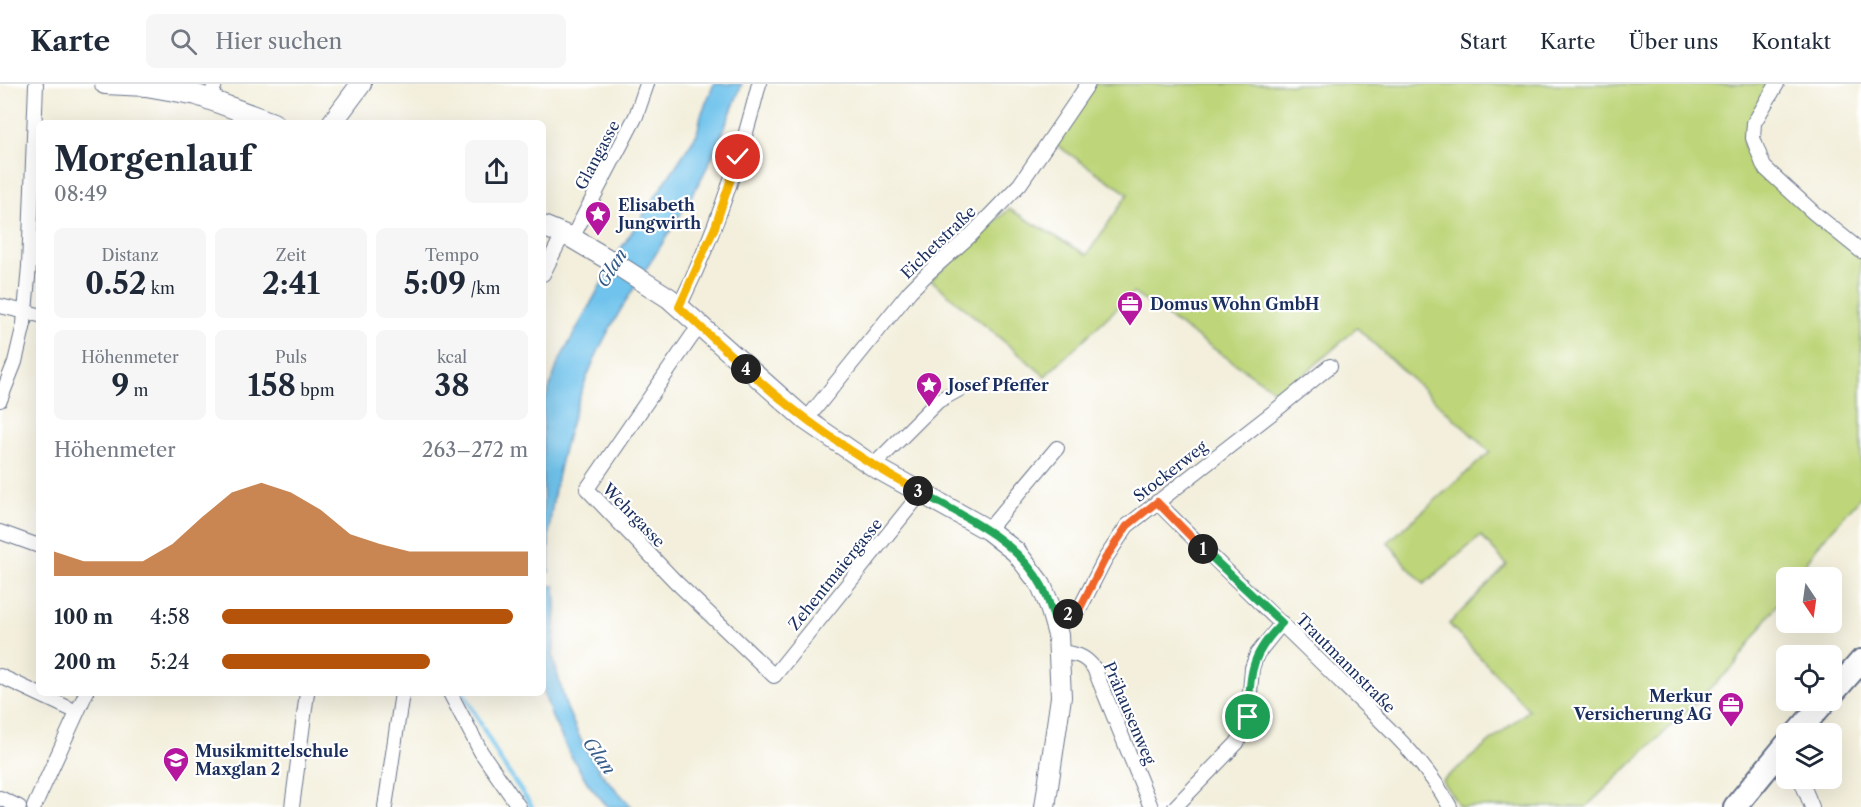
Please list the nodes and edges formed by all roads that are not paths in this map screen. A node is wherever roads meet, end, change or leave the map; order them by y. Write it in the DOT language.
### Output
graph roads {
  1 [pos="36,84"];
  2 [pos="105,84"];
  3 [pos="361,84"];
  4 [pos="647,84"];
  5 [pos="759,84"];
  6 [pos="1088,84"];
  7 [pos="1777,84"];
  8 [pos="213,92"];
  9 [pos="267,120"];
  10 [pos="334,120"];
  11 [pos="546,227"];
  12 [pos="567,236"];
  13 [pos="1861,252"];
  14 [pos="546,269"];
  15 [pos="0,306"];
  16 [pos="679,307"];
  17 [pos="32,313"];
  18 [pos="700,327"];
  19 [pos="1330,366"];
  20 [pos="960,389"];
  21 [pos="0,400"];
  22 [pos="806,420"];
  23 [pos="1057,448"];
  24 [pos="873,466"];
  25 [pos="921,493"];
  26 [pos="1157,502"];
  27 [pos="987,530"];
  28 [pos="0,532"];
  29 [pos="36,545"];
  30 [pos="1055,621"];
  31 [pos="1282,623"];
  32 [pos="1060,651"];
  33 [pos="1861,662"];
  34 [pos="0,676"];
  35 [pos="774,676"];
  36 [pos="1842,683"];
  37 [pos="36,693"];
  38 [pos="43,696"];
  39 [pos="85,696"];
  40 [pos="307,696"];
  41 [pos="402,696"];
  42 [pos="452,696"];
  43 [pos="1816,711"];
  44 [pos="77,712"];
  45 [pos="1806,723"];
  46 [pos="1776,761"];
  47 [pos="1805,789"];
  48 [pos="0,798"];
  49 [pos="19,807"];
  50 [pos="34,807"];
  51 [pos="292,807"];
  52 [pos="385,807"];
  53 [pos="519,807"];
  54 [pos="1045,807"];
  55 [pos="1151,807"];
  56 [pos="1175,807"];
  57 [pos="1450,807"];
  58 [pos="1735,807"];
  59 [pos="1812,807"];
  1 -- 17 [label="street"];
  2 -- 8 [label="street"];
  3 -- 10 [label="street"];
  4 -- 12 [label="street, Glangasse"];
  5 -- 16 [label="street"];
  6 -- 22 [label="street, Eichetstraße"];
  7 -- 13 [label="street"];
  8 -- 9 [label="street"];
  11 -- 12 [label="street"];
  12 -- 14 [label="street, Glangasse"];
  12 -- 16 [label="street"];
  15 -- 17 [label="street"];
  16 -- 18 [label="street"];
  17 -- 21 [label="street"];
  18 -- 22 [label="street"];
  18 -- 35 [label="street, Wehrgasse"];
  19 -- 26 [label="street, Stockerweg"];
  20 -- 24 [label="street"];
  22 -- 24 [label="street"];
  23 -- 27 [label="street"];
  24 -- 25 [label="street"];
  25 -- 27 [label="street"];
  25 -- 35 [label="street, Zehentmaiergasse"];
  26 -- 30 [label="street, Stockerweg"];
  26 -- 31 [label="street, Trautmannstraße"];
  27 -- 30 [label="street"];
  28 -- 29 [label="street"];
  30 -- 32 [label="street"];
  31 -- 56 [label="street"];
  31 -- 57 [label="street, Trautmannstraße"];
  32 -- 54 [label="street"];
  32 -- 55 [label="street, Prähausenweg"];
  33 -- 36 [label="main road"];
  34 -- 37 [label="street"];
  38 -- 44 [label="street"];
  39 -- 44 [label="street"];
  40 -- 51 [label="street"];
  41 -- 52 [label="street"];
  42 -- 53 [label="street"];
  43 -- 45 [label="main road"];
  44 -- 50 [label="street"];
  46 -- 58 [label="main road"];
  47 -- 59 [label="street"];
  48 -- 49 [label="street"];
}
